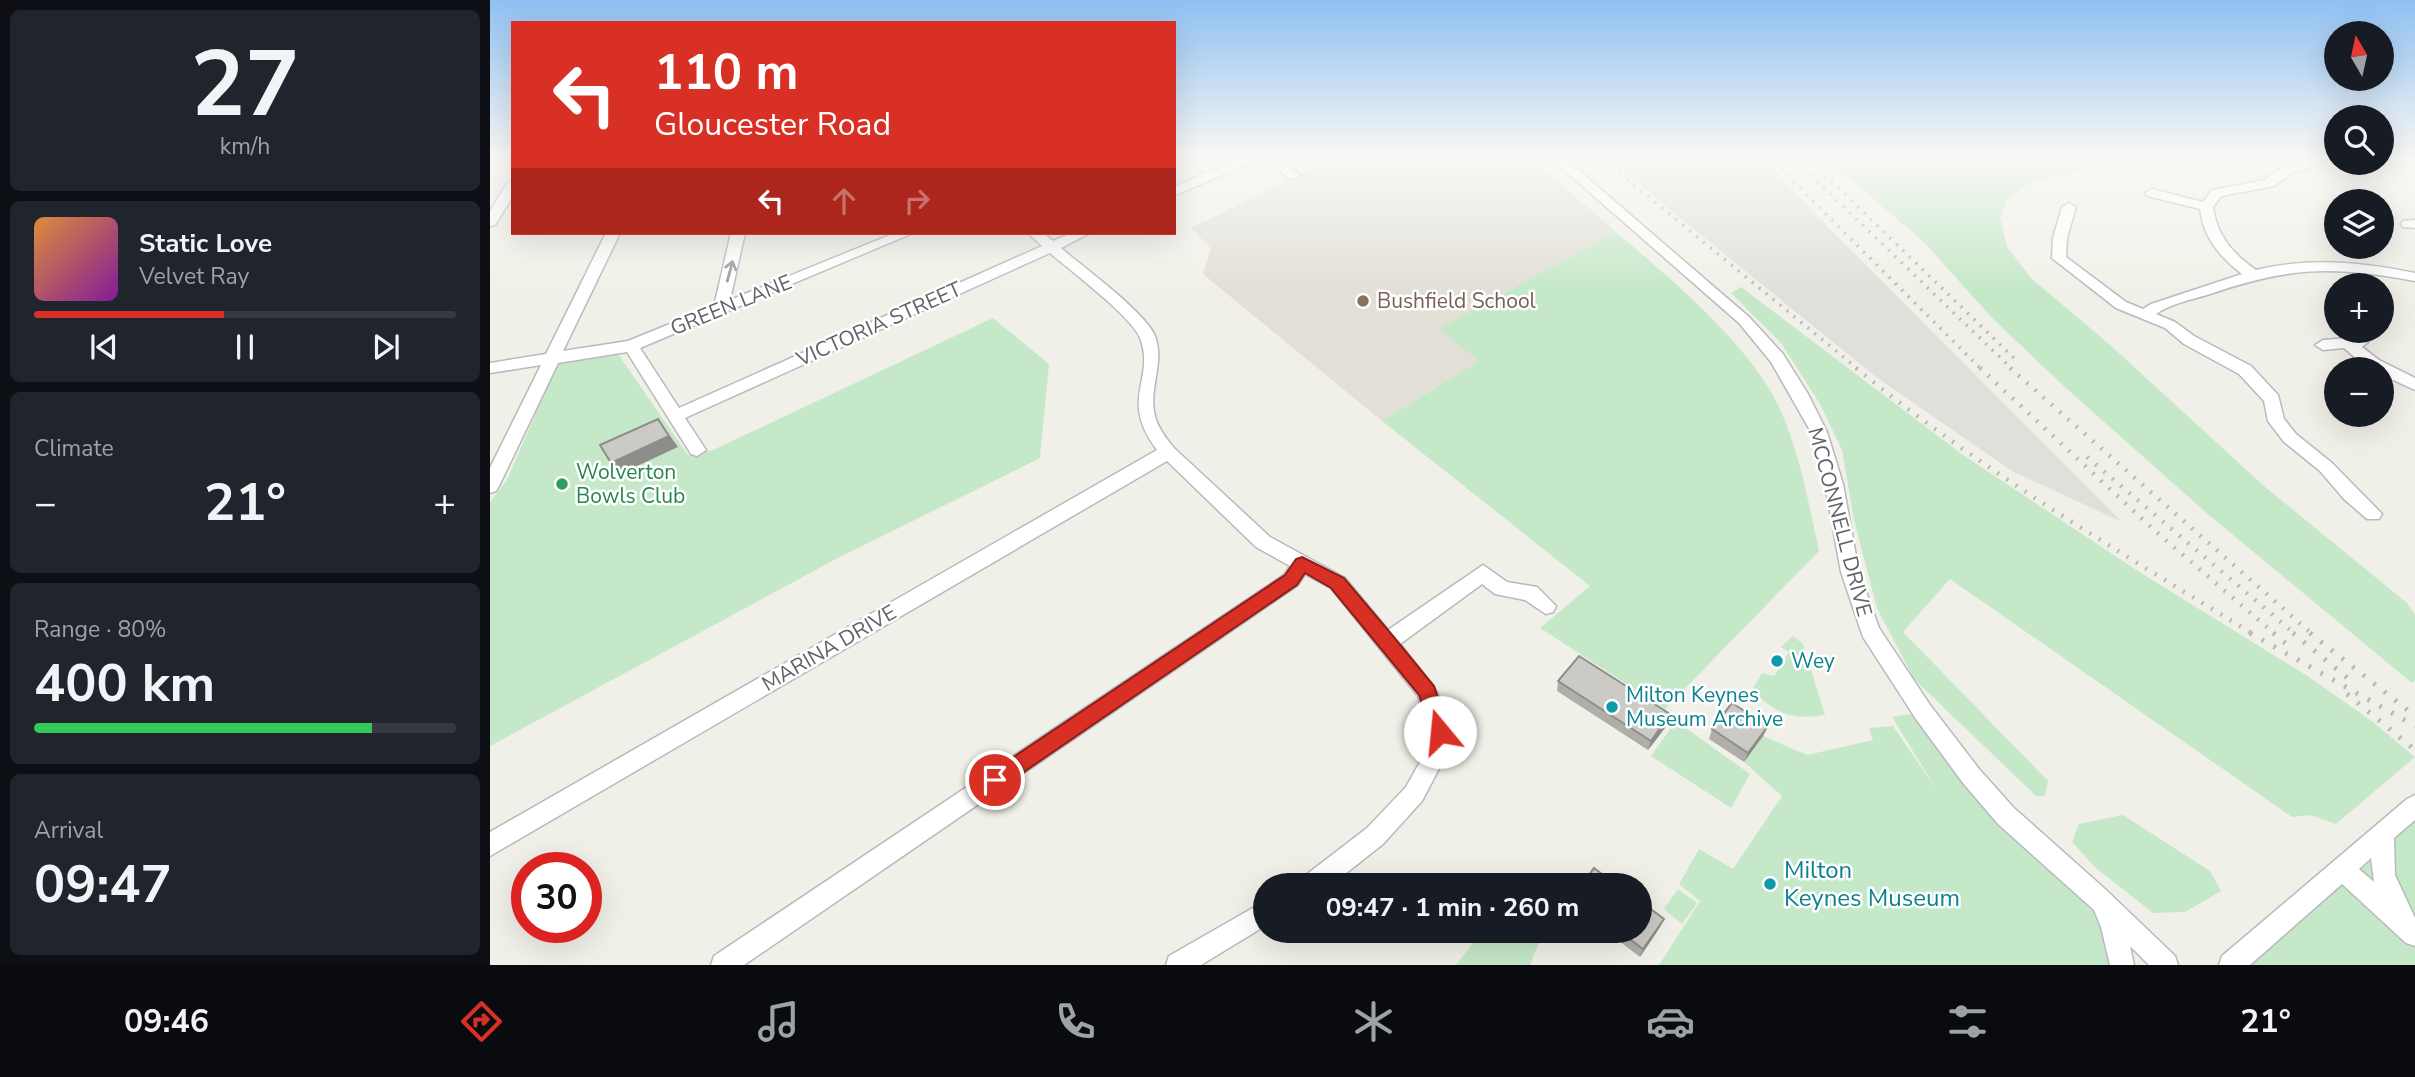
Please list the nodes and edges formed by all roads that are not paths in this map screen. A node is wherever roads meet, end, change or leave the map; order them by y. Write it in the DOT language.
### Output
graph roads {
  1 [pos="503,201"];
  2 [pos="1606,201"];
  3 [pos="2183,201"];
  4 [pos="2211,201"];
  5 [pos="2069,207"];
  6 [pos="2206,207"];
  7 [pos="490,222"];
  8 [pos="612,235"];
  9 [pos="738,235"];
  10 [pos="895,235"];
  11 [pos="1037,235"];
  12 [pos="1078,235"];
  13 [pos="868,240"];
  14 [pos="1051,247"];
  15 [pos="2254,276"];
  16 [pos="2415,277"];
  17 [pos="721,308"];
  18 [pos="2144,315"];
  19 [pos="2323,345"];
  20 [pos="631,346"];
  21 [pos="551,359"];
  22 [pos="490,368"];
  23 [pos="2415,385"];
  24 [pos="675,416"];
  25 [pos="697,450"];
  26 [pos="1168,452"];
  27 [pos="490,486"];
  28 [pos="2373,514"];
  29 [pos="1302,564"];
  30 [pos="1546,606"];
  31 [pos="1387,642"];
  32 [pos="2415,806"];
  33 [pos="2383,834"];
  34 [pos="490,845"];
  35 [pos="2342,869"];
  36 [pos="1327,873"];
  37 [pos="2090,890"];
  38 [pos="1253,920"];
  39 [pos="2409,928"];
  40 [pos="723,965"];
  41 [pos="1178,965"];
  42 [pos="2122,965"];
  43 [pos="2166,965"];
  44 [pos="2231,965"];
  1 -- 7 [label="street"];
  2 -- 37 [label="street, MCCONNELL DRIVE"];
  3 -- 6 [label="street"];
  4 -- 6 [label="street"];
  5 -- 18 [label="street"];
  6 -- 15 [label="street"];
  8 -- 21 [label="street"];
  17 -- 9 [label="street, one-way"];
  10 -- 13 [label="street, GREEN LANE"];
  11 -- 14 [label="street"];
  12 -- 14 [label="street, VICTORIA STREET"];
  13 -- 17 [label="street, GREEN LANE"];
  14 -- 24 [label="street, VICTORIA STREET"];
  14 -- 26 [label="street"];
  15 -- 16 [label="street"];
  15 -- 18 [label="street"];
  17 -- 20 [label="street, GREEN LANE"];
  18 -- 28 [label="street"];
  19 -- 23 [label="street"];
  20 -- 21 [label="street, GREEN LANE"];
  20 -- 24 [label="street"];
  21 -- 22 [label="street, GREEN LANE"];
  21 -- 27 [label="street"];
  24 -- 25 [label="street"];
  26 -- 29 [label="street"];
  26 -- 34 [label="street, MARINA DRIVE"];
  29 -- 31 [label="street"];
  29 -- 40 [label="street"];
  30 -- 31 [label="street"];
  31 -- 36 [label="street"];
  32 -- 33 [label="street"];
  33 -- 35 [label="street"];
  33 -- 39 [label="street"];
  35 -- 39 [label="street"];
  35 -- 44 [label="street"];
  37 -- 42 [label="street"];
  37 -- 43 [label="street, MCCONNELL DRIVE"];
  38 -- 41 [label="street"];
}
